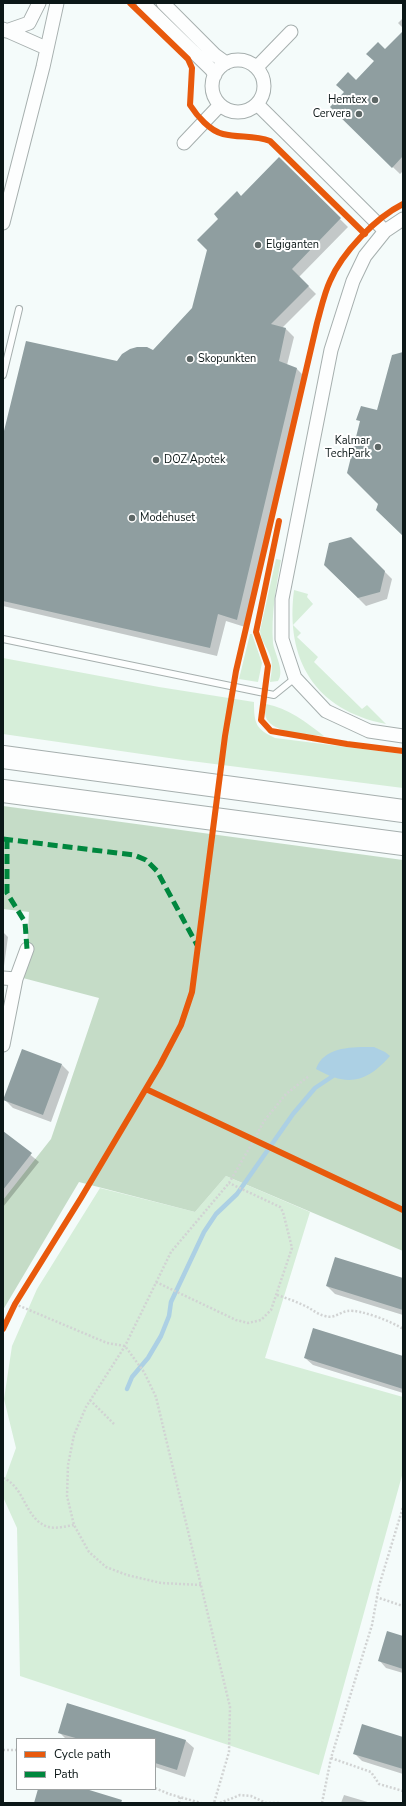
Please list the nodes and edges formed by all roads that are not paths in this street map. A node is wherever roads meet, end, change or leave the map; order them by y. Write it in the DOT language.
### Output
graph roads {
  1 [pos="39,3"];
  2 [pos="57,3"];
  3 [pos="143,3"];
  4 [pos="163,3"];
  5 [pos="5,30"];
  6 [pos="291,32"];
  7 [pos="46,48"];
  8 [pos="226,63"];
  9 [pos="256,68"];
  10 [pos="215,75"];
  11 [pos="257,104"];
  12 [pos="220,105"];
  13 [pos="184,143"];
  14 [pos="403,219"];
  15 [pos="3,223"];
  16 [pos="385,231"];
  17 [pos="19,309"];
  18 [pos="3,375"];
  19 [pos="3,639"];
  20 [pos="295,678"];
  21 [pos="403,736"];
  22 [pos="3,757"];
  23 [pos="3,791"];
  24 [pos="403,811"];
  25 [pos="403,844"];
  26 [pos="27,949"];
  27 [pos="10,979"];
  28 [pos="3,1045"];
  1 -- 5 [label="street"];
  2 -- 7 [label="street"];
  3 -- 10 [label="street"];
  4 -- 8 [label="street"];
  5 -- 7 [label="street"];
  6 -- 9 [label="street"];
  7 -- 15 [label="street"];
  8 -- 9 [label="street"];
  8 -- 10 [label="street"];
  9 -- 11 [label="street"];
  10 -- 12 [label="street"];
  11 -- 12 [label="street"];
  11 -- 16 [label="street"];
  12 -- 13 [label="street"];
  14 -- 16 [label="street"];
  16 -- 20 [label="street"];
  17 -- 18 [label="lane"];
  19 -- 20 [label="lane"];
  20 -- 21 [label="street"];
  22 -- 24 [label="highway"];
  23 -- 25 [label="highway"];
  26 -- 27 [label="street"];
  27 -- 28 [label="street"];
}
